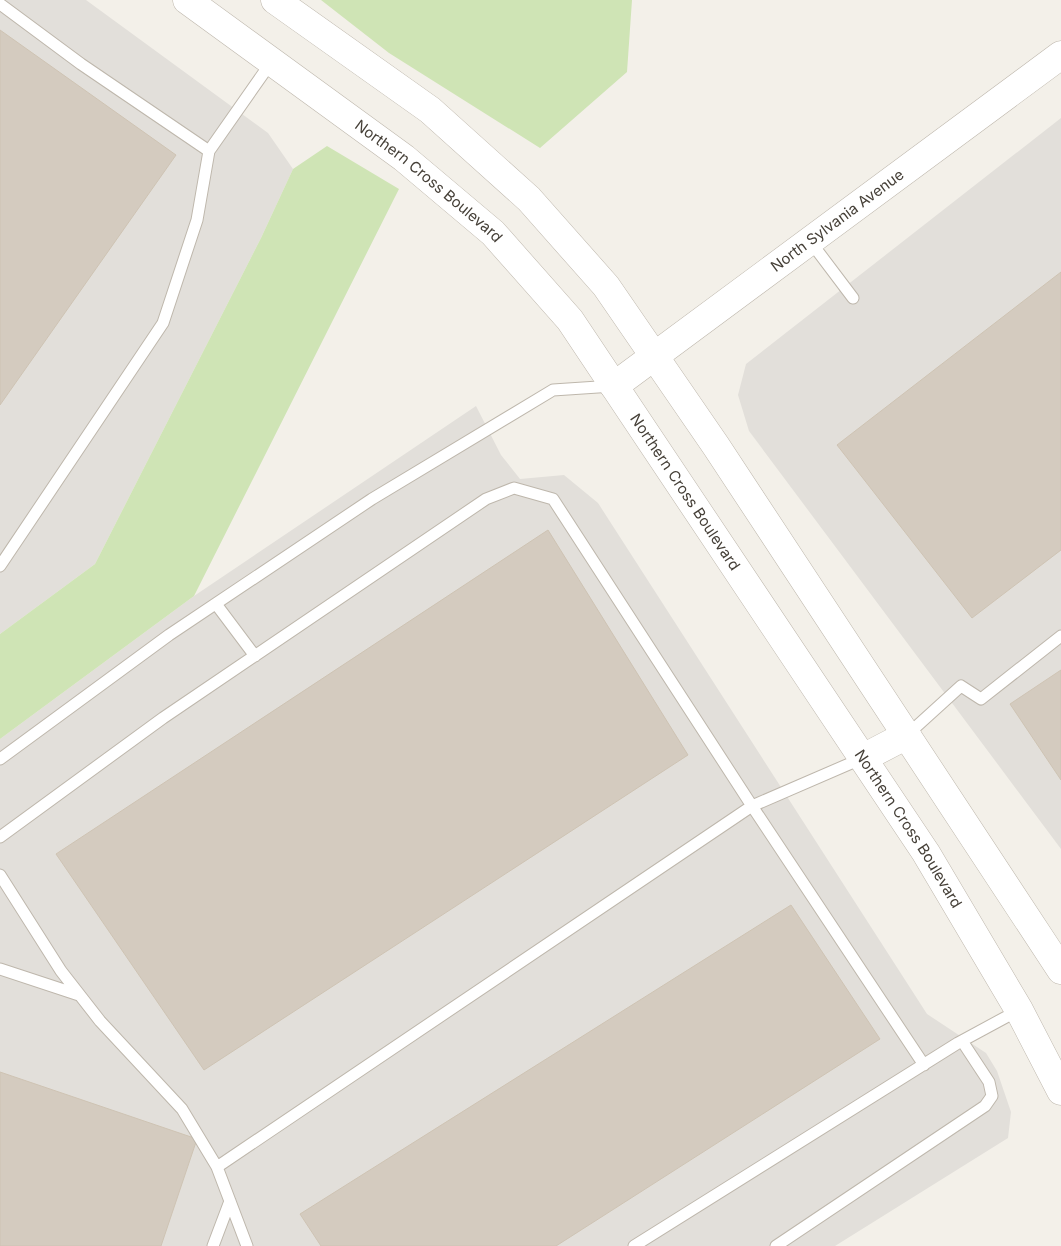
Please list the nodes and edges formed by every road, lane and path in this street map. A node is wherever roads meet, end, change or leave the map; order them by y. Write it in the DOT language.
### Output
graph roads {
  1 [pos="187,0"];
  2 [pos="275,0"];
  3 [pos="0,4"];
  4 [pos="1059,60"];
  5 [pos="272,61"];
  6 [pos="209,151"];
  7 [pos="810,241"];
  8 [pos="853,298"];
  9 [pos="654,356"];
  10 [pos="614,386"];
  11 [pos="0,566"];
  12 [pos="216,604"];
  13 [pos="1061,636"];
  14 [pos="255,656"];
  15 [pos="907,735"];
  16 [pos="863,758"];
  17 [pos="0,759"];
  18 [pos="752,806"];
  19 [pos="0,836"];
  20 [pos="0,875"];
  21 [pos="0,969"];
  22 [pos="1061,970"];
  23 [pos="80,995"];
  24 [pos="1019,1010"];
  25 [pos="962,1041"];
  26 [pos="924,1064"];
  27 [pos="1061,1091"];
  28 [pos="217,1167"];
  29 [pos="230,1200"];
  30 [pos="641,1244"];
  31 [pos="213,1246"];
  32 [pos="247,1246"];
  33 [pos="776,1246"];
  1 -- 5 [label="street, Northern Cross Boulevard"];
  2 -- 9 [label="street"];
  3 -- 6 [label="lane"];
  4 -- 7 [label="street, North Sylvania Avenue"];
  5 -- 6 [label="lane"];
  5 -- 10 [label="street, Northern Cross Boulevard"];
  6 -- 11 [label="lane"];
  7 -- 8 [label="lane"];
  7 -- 9 [label="street, North Sylvania Avenue"];
  9 -- 10 [label="street, North Sylvania Avenue"];
  9 -- 15 [label="street"];
  10 -- 12 [label="lane"];
  10 -- 16 [label="street, Northern Cross Boulevard"];
  12 -- 14 [label="lane"];
  12 -- 17 [label="lane"];
  13 -- 15 [label="lane"];
  14 -- 18 [label="lane"];
  14 -- 19 [label="lane"];
  15 -- 16 [label="street"];
  15 -- 22 [label="street"];
  16 -- 18 [label="lane"];
  16 -- 24 [label="street, Northern Cross Boulevard"];
  18 -- 26 [label="lane"];
  18 -- 28 [label="lane"];
  20 -- 23 [label="lane"];
  21 -- 23 [label="lane"];
  23 -- 28 [label="lane"];
  24 -- 25 [label="lane"];
  24 -- 27 [label="street, Northern Cross Boulevard"];
  25 -- 26 [label="lane"];
  25 -- 33 [label="lane"];
  26 -- 30 [label="lane"];
  28 -- 29 [label="lane"];
  29 -- 31 [label="lane"];
  29 -- 32 [label="lane"];
}
